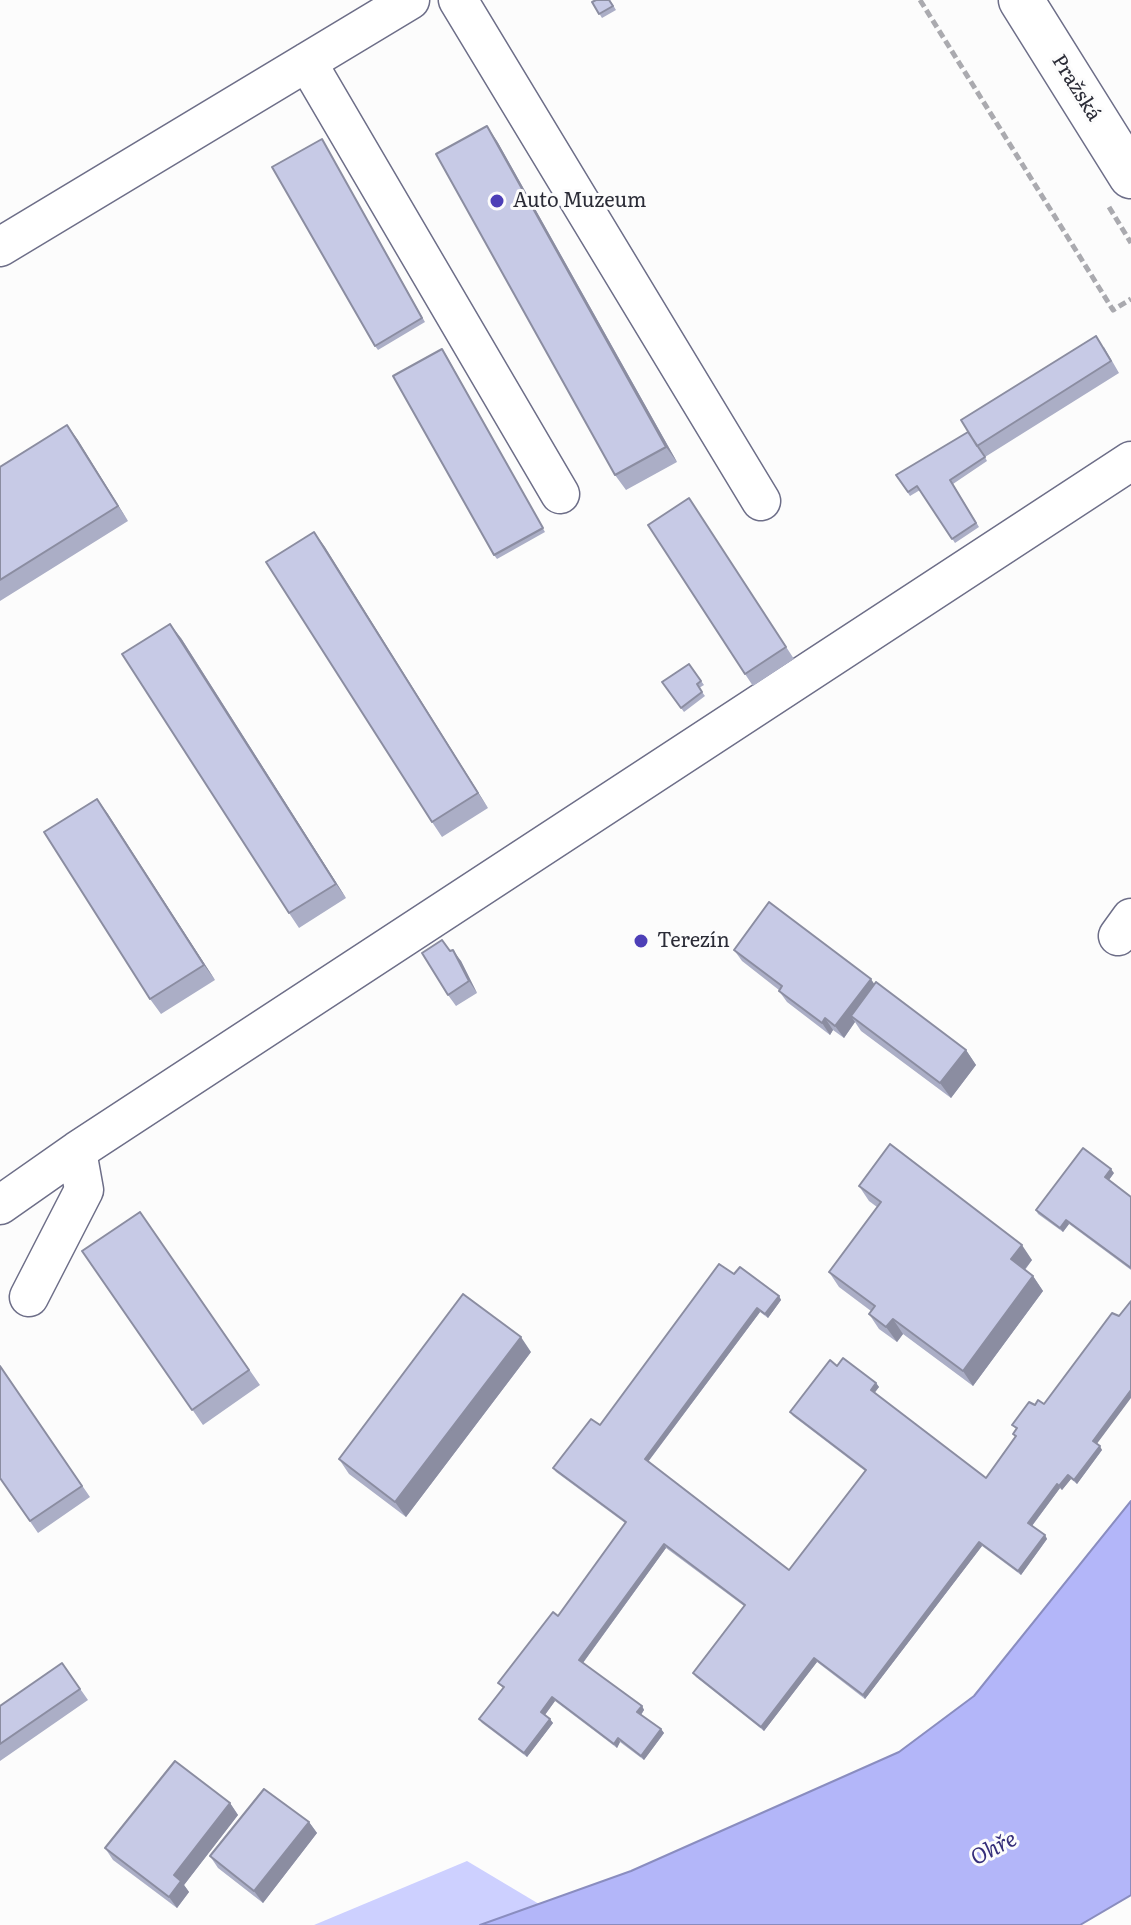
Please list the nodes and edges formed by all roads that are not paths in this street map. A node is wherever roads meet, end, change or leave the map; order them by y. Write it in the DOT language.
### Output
graph roads {
  1 [pos="410,0"];
  2 [pos="458,0"];
  3 [pos="1021,0"];
  4 [pos="307,62"];
  5 [pos="1131,176"];
  6 [pos="0,247"];
  7 [pos="1131,461"];
  8 [pos="560,494"];
  9 [pos="761,501"];
  10 [pos="77,1151"];
  11 [pos="0,1205"];
  12 [pos="29,1297"];
  1 -- 4 [label="street"];
  2 -- 9 [label="street"];
  3 -- 5 [label="main road, Pražská"];
  4 -- 6 [label="street"];
  4 -- 8 [label="street"];
  7 -- 10 [label="street"];
  10 -- 11 [label="street"];
  10 -- 12 [label="street"];
}
